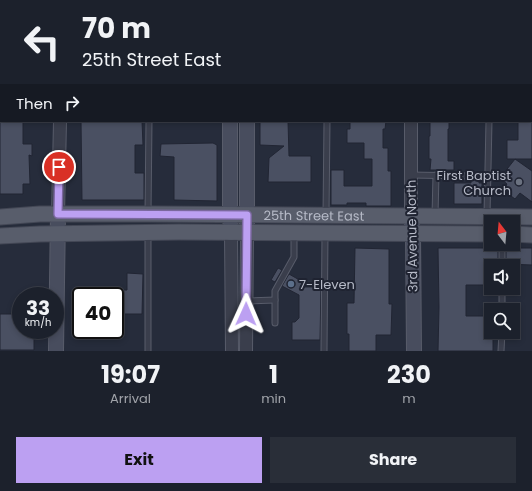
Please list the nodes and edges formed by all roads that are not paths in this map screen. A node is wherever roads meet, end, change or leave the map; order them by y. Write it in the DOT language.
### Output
graph roads {
  1 [pos="60,122"];
  2 [pos="149,122"];
  3 [pos="230,122"];
  4 [pos="248,122"];
  5 [pos="328,122"];
  6 [pos="411,122"];
  7 [pos="489,122"];
  8 [pos="410,175"];
  9 [pos="436,175"];
  10 [pos="465,176"];
  11 [pos="58,214"];
  12 [pos="148,214"];
  13 [pos="230,215"];
  14 [pos="247,215"];
  15 [pos="326,215"];
  16 [pos="488,215"];
  17 [pos="411,216"];
  18 [pos="435,216"];
  19 [pos="484,216"];
  20 [pos="0,217"];
  21 [pos="520,217"];
  22 [pos="532,217"];
  23 [pos="148,232"];
  24 [pos="247,232"];
  25 [pos="231,233"];
  26 [pos="294,233"];
  27 [pos="325,233"];
  28 [pos="412,233"];
  29 [pos="58,234"];
  30 [pos="484,234"];
  31 [pos="520,234"];
  32 [pos="532,235"];
  33 [pos="0,236"];
  34 [pos="275,300"];
  35 [pos="247,301"];
  36 [pos="275,323"];
  37 [pos="502,339"];
  38 [pos="56,351"];
  39 [pos="148,351"];
  40 [pos="232,351"];
  41 [pos="246,351"];
  42 [pos="324,351"];
  43 [pos="414,351"];
  44 [pos="501,351"];
  1 -- 11 [label="street"];
  2 -- 12 [label="lane"];
  3 -- 13 [label="main road"];
  4 -- 14 [label="main road"];
  5 -- 15 [label="lane"];
  6 -- 8 [label="street, 3rd Avenue North"];
  7 -- 16 [label="lane"];
  8 -- 9 [label="lane"];
  8 -- 17 [label="street, 3rd Avenue North"];
  9 -- 10 [label="lane"];
  9 -- 18 [label="lane"];
  11 -- 12 [label="main road, 25th Street East"];
  11 -- 20 [label="main road, 25th Street East"];
  11 -- 29 [label="main road"];
  12 -- 13 [label="main road, 25th Street East"];
  13 -- 14 [label="main road, 25th Street East"];
  13 -- 25 [label="main road"];
  14 -- 15 [label="main road, 25th Street East"];
  14 -- 24 [label="main road"];
  15 -- 17 [label="main road, 25th Street East"];
  17 -- 18 [label="main road, 25th Street East"];
  17 -- 28 [label="main road, 3rd Avenue North"];
  18 -- 19 [label="main road, 25th Street East"];
  21 -- 22 [label="main road, 25th Street East"];
  23 -- 25 [label="main road, 25th Street East"];
  23 -- 29 [label="main road, 25th Street East"];
  23 -- 39 [label="lane"];
  24 -- 25 [label="main road, 25th Street East"];
  24 -- 26 [label="main road, 25th Street East"];
  24 -- 35 [label="street"];
  25 -- 40 [label="street"];
  26 -- 27 [label="main road, 25th Street East"];
  26 -- 34 [label="lane"];
  27 -- 28 [label="main road, 25th Street East"];
  27 -- 42 [label="lane"];
  28 -- 30 [label="main road, 25th Street East"];
  28 -- 43 [label="main road, 3rd Avenue North"];
  29 -- 33 [label="main road, 25th Street East"];
  29 -- 38 [label="main road"];
  31 -- 32 [label="main road"];
  34 -- 35 [label="lane"];
  34 -- 36 [label="lane"];
  35 -- 41 [label="street"];
  37 -- 44 [label="lane"];
}
